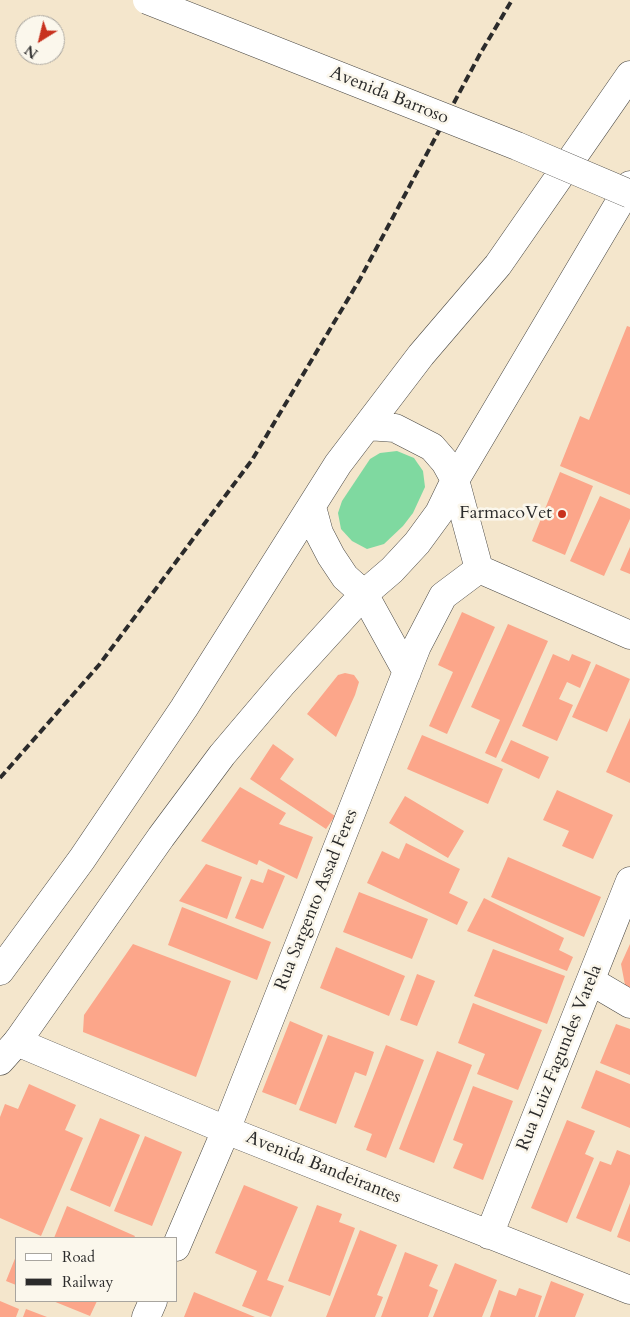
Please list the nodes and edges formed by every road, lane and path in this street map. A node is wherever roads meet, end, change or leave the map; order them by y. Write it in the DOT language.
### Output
graph roads {
  1 [pos="147,0"];
  2 [pos="630,75"];
  3 [pos="630,185"];
  4 [pos="630,194"];
  5 [pos="367,426"];
  6 [pos="455,480"];
  7 [pos="312,507"];
  8 [pos="479,568"];
  9 [pos="364,594"];
  10 [pos="630,635"];
  11 [pos="407,672"];
  12 [pos="630,881"];
  13 [pos="0,971"];
  14 [pos="591,981"];
  15 [pos="630,1004"];
  16 [pos="8,1051"];
  17 [pos="226,1130"];
  18 [pos="489,1235"];
  19 [pos="178,1242"];
  20 [pos="630,1290"];
  21 [pos="153,1302"];
  22 [pos="146,1317"];
  1 -- 4 [label="street, Avenida Barroso, bridge"];
  2 -- 5 [label="street"];
  3 -- 6 [label="street"];
  5 -- 6 [label="street"];
  5 -- 7 [label="street"];
  6 -- 8 [label="street"];
  6 -- 9 [label="street"];
  7 -- 9 [label="street"];
  7 -- 13 [label="street"];
  8 -- 10 [label="street"];
  8 -- 11 [label="street, Rua Sargento Assad Feres"];
  9 -- 11 [label="street"];
  9 -- 16 [label="street"];
  11 -- 17 [label="street, Rua Sargento Assad Feres"];
  12 -- 14 [label="street, Rua Luiz Fagundes Varela"];
  14 -- 15 [label="street"];
  14 -- 18 [label="street, Rua Luiz Fagundes Varela"];
  16 -- 17 [label="street, Avenida Bandeirantes"];
  17 -- 18 [label="street, Avenida Bandeirantes"];
  17 -- 19 [label="street, Rua Sargento Assad Feres"];
  18 -- 20 [label="street, Avenida Bandeirantes"];
  21 -- 22 [label="street"];
}
